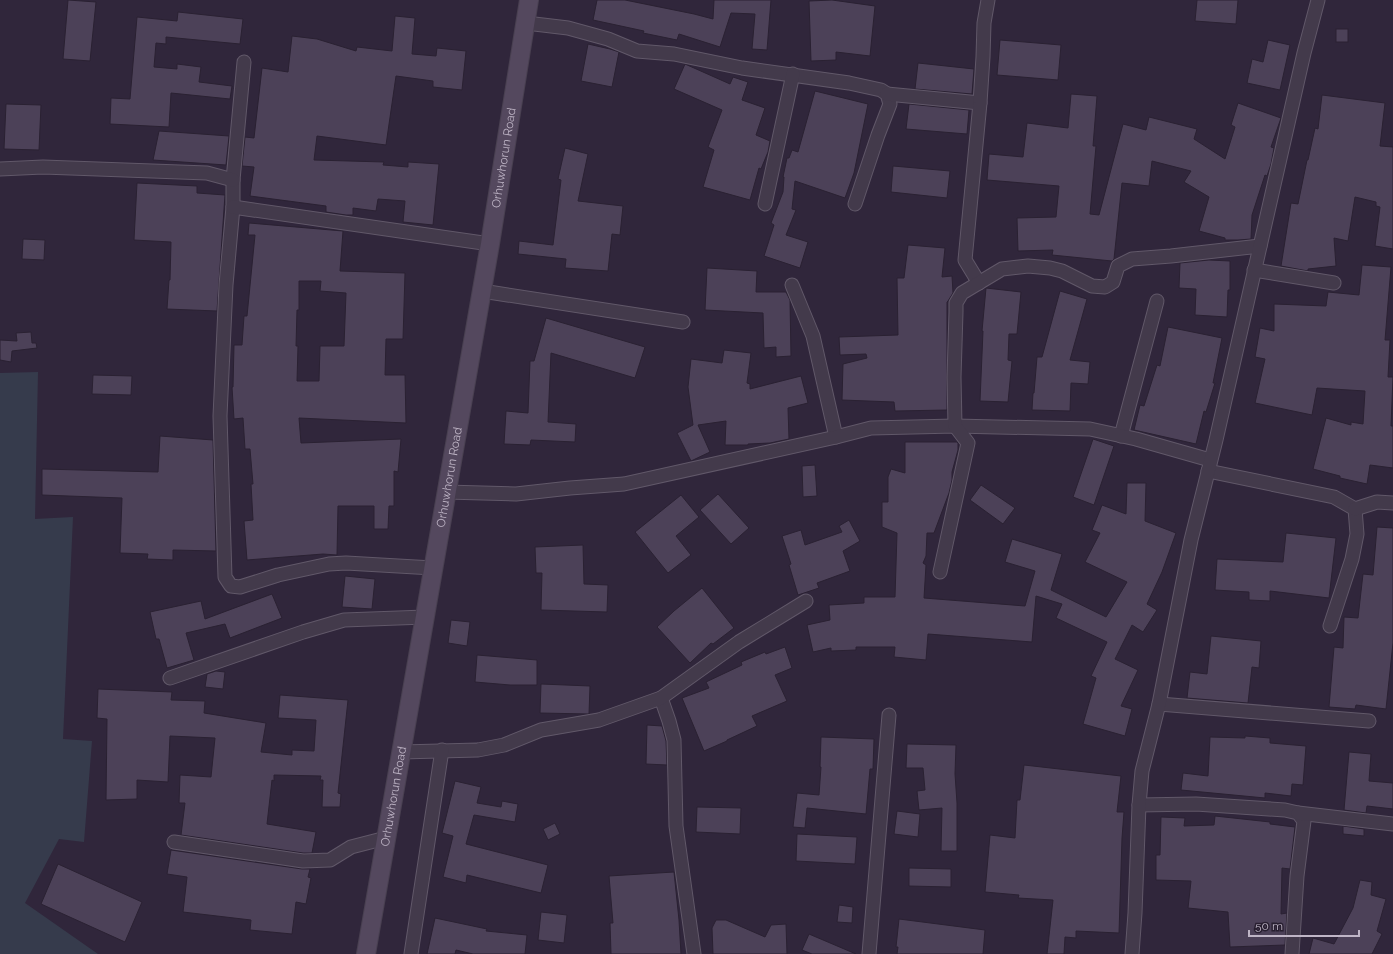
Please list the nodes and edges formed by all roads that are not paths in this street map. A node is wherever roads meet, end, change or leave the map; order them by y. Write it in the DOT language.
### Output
graph roads {
  1 [pos="529,0"];
  2 [pos="988,0"];
  3 [pos="1318,0"];
  4 [pos="526,23"];
  5 [pos="244,62"];
  6 [pos="793,74"];
  7 [pos="887,94"];
  8 [pos="980,103"];
  9 [pos="0,169"];
  10 [pos="233,180"];
  11 [pos="765,204"];
  12 [pos="855,204"];
  13 [pos="233,207"];
  14 [pos="490,244"];
  15 [pos="1260,246"];
  16 [pos="1254,270"];
  17 [pos="979,283"];
  18 [pos="1334,283"];
  19 [pos="792,285"];
  20 [pos="482,292"];
  21 [pos="1157,301"];
  22 [pos="683,322"];
  23 [pos="955,426"];
  24 [pos="1121,436"];
  25 [pos="836,437"];
  26 [pos="1209,466"];
  27 [pos="446,492"];
  28 [pos="1393,503"];
  29 [pos="1355,509"];
  30 [pos="433,568"];
  31 [pos="940,572"];
  32 [pos="806,601"];
  33 [pos="425,617"];
  34 [pos="1330,626"];
  35 [pos="170,678"];
  36 [pos="661,698"];
  37 [pos="1159,704"];
  38 [pos="888,715"];
  39 [pos="1369,721"];
  40 [pos="442,750"];
  41 [pos="401,752"];
  42 [pos="1139,806"];
  43 [pos="1298,813"];
  44 [pos="1393,824"];
  45 [pos="386,838"];
  46 [pos="174,842"];
  47 [pos="368,954"];
  48 [pos="411,954"];
  49 [pos="694,954"];
  50 [pos="869,954"];
  51 [pos="1132,954"];
  52 [pos="1292,954"];
  1 -- 4 [label="street, Orhuwhorun Road"];
  2 -- 8 [label="street"];
  3 -- 15 [label="street"];
  4 -- 6 [label="street"];
  4 -- 14 [label="street, Orhuwhorun Road"];
  5 -- 10 [label="street"];
  6 -- 7 [label="street"];
  6 -- 11 [label="street"];
  7 -- 8 [label="street"];
  7 -- 12 [label="street"];
  8 -- 17 [label="street"];
  9 -- 10 [label="street"];
  10 -- 13 [label="street"];
  13 -- 14 [label="street"];
  13 -- 30 [label="street"];
  14 -- 20 [label="street, Orhuwhorun Road"];
  15 -- 16 [label="street"];
  15 -- 17 [label="street"];
  16 -- 18 [label="street"];
  16 -- 26 [label="street"];
  17 -- 23 [label="street"];
  19 -- 25 [label="street"];
  20 -- 22 [label="street"];
  20 -- 27 [label="street, Orhuwhorun Road"];
  21 -- 24 [label="street"];
  23 -- 24 [label="street"];
  23 -- 25 [label="street"];
  23 -- 31 [label="street"];
  24 -- 26 [label="street"];
  25 -- 27 [label="street"];
  26 -- 29 [label="street"];
  26 -- 37 [label="street"];
  27 -- 30 [label="street, Orhuwhorun Road"];
  28 -- 29 [label="street"];
  29 -- 34 [label="street"];
  30 -- 33 [label="street, Orhuwhorun Road"];
  32 -- 36 [label="street"];
  33 -- 35 [label="street"];
  33 -- 41 [label="street, Orhuwhorun Road"];
  36 -- 40 [label="street"];
  36 -- 49 [label="street"];
  37 -- 39 [label="street"];
  37 -- 42 [label="street"];
  38 -- 50 [label="street"];
  40 -- 41 [label="street"];
  40 -- 48 [label="street"];
  41 -- 45 [label="street, Orhuwhorun Road"];
  42 -- 43 [label="street"];
  42 -- 51 [label="street"];
  43 -- 44 [label="street"];
  43 -- 52 [label="street"];
  45 -- 46 [label="street"];
  45 -- 47 [label="street, Orhuwhorun Road"];
}
